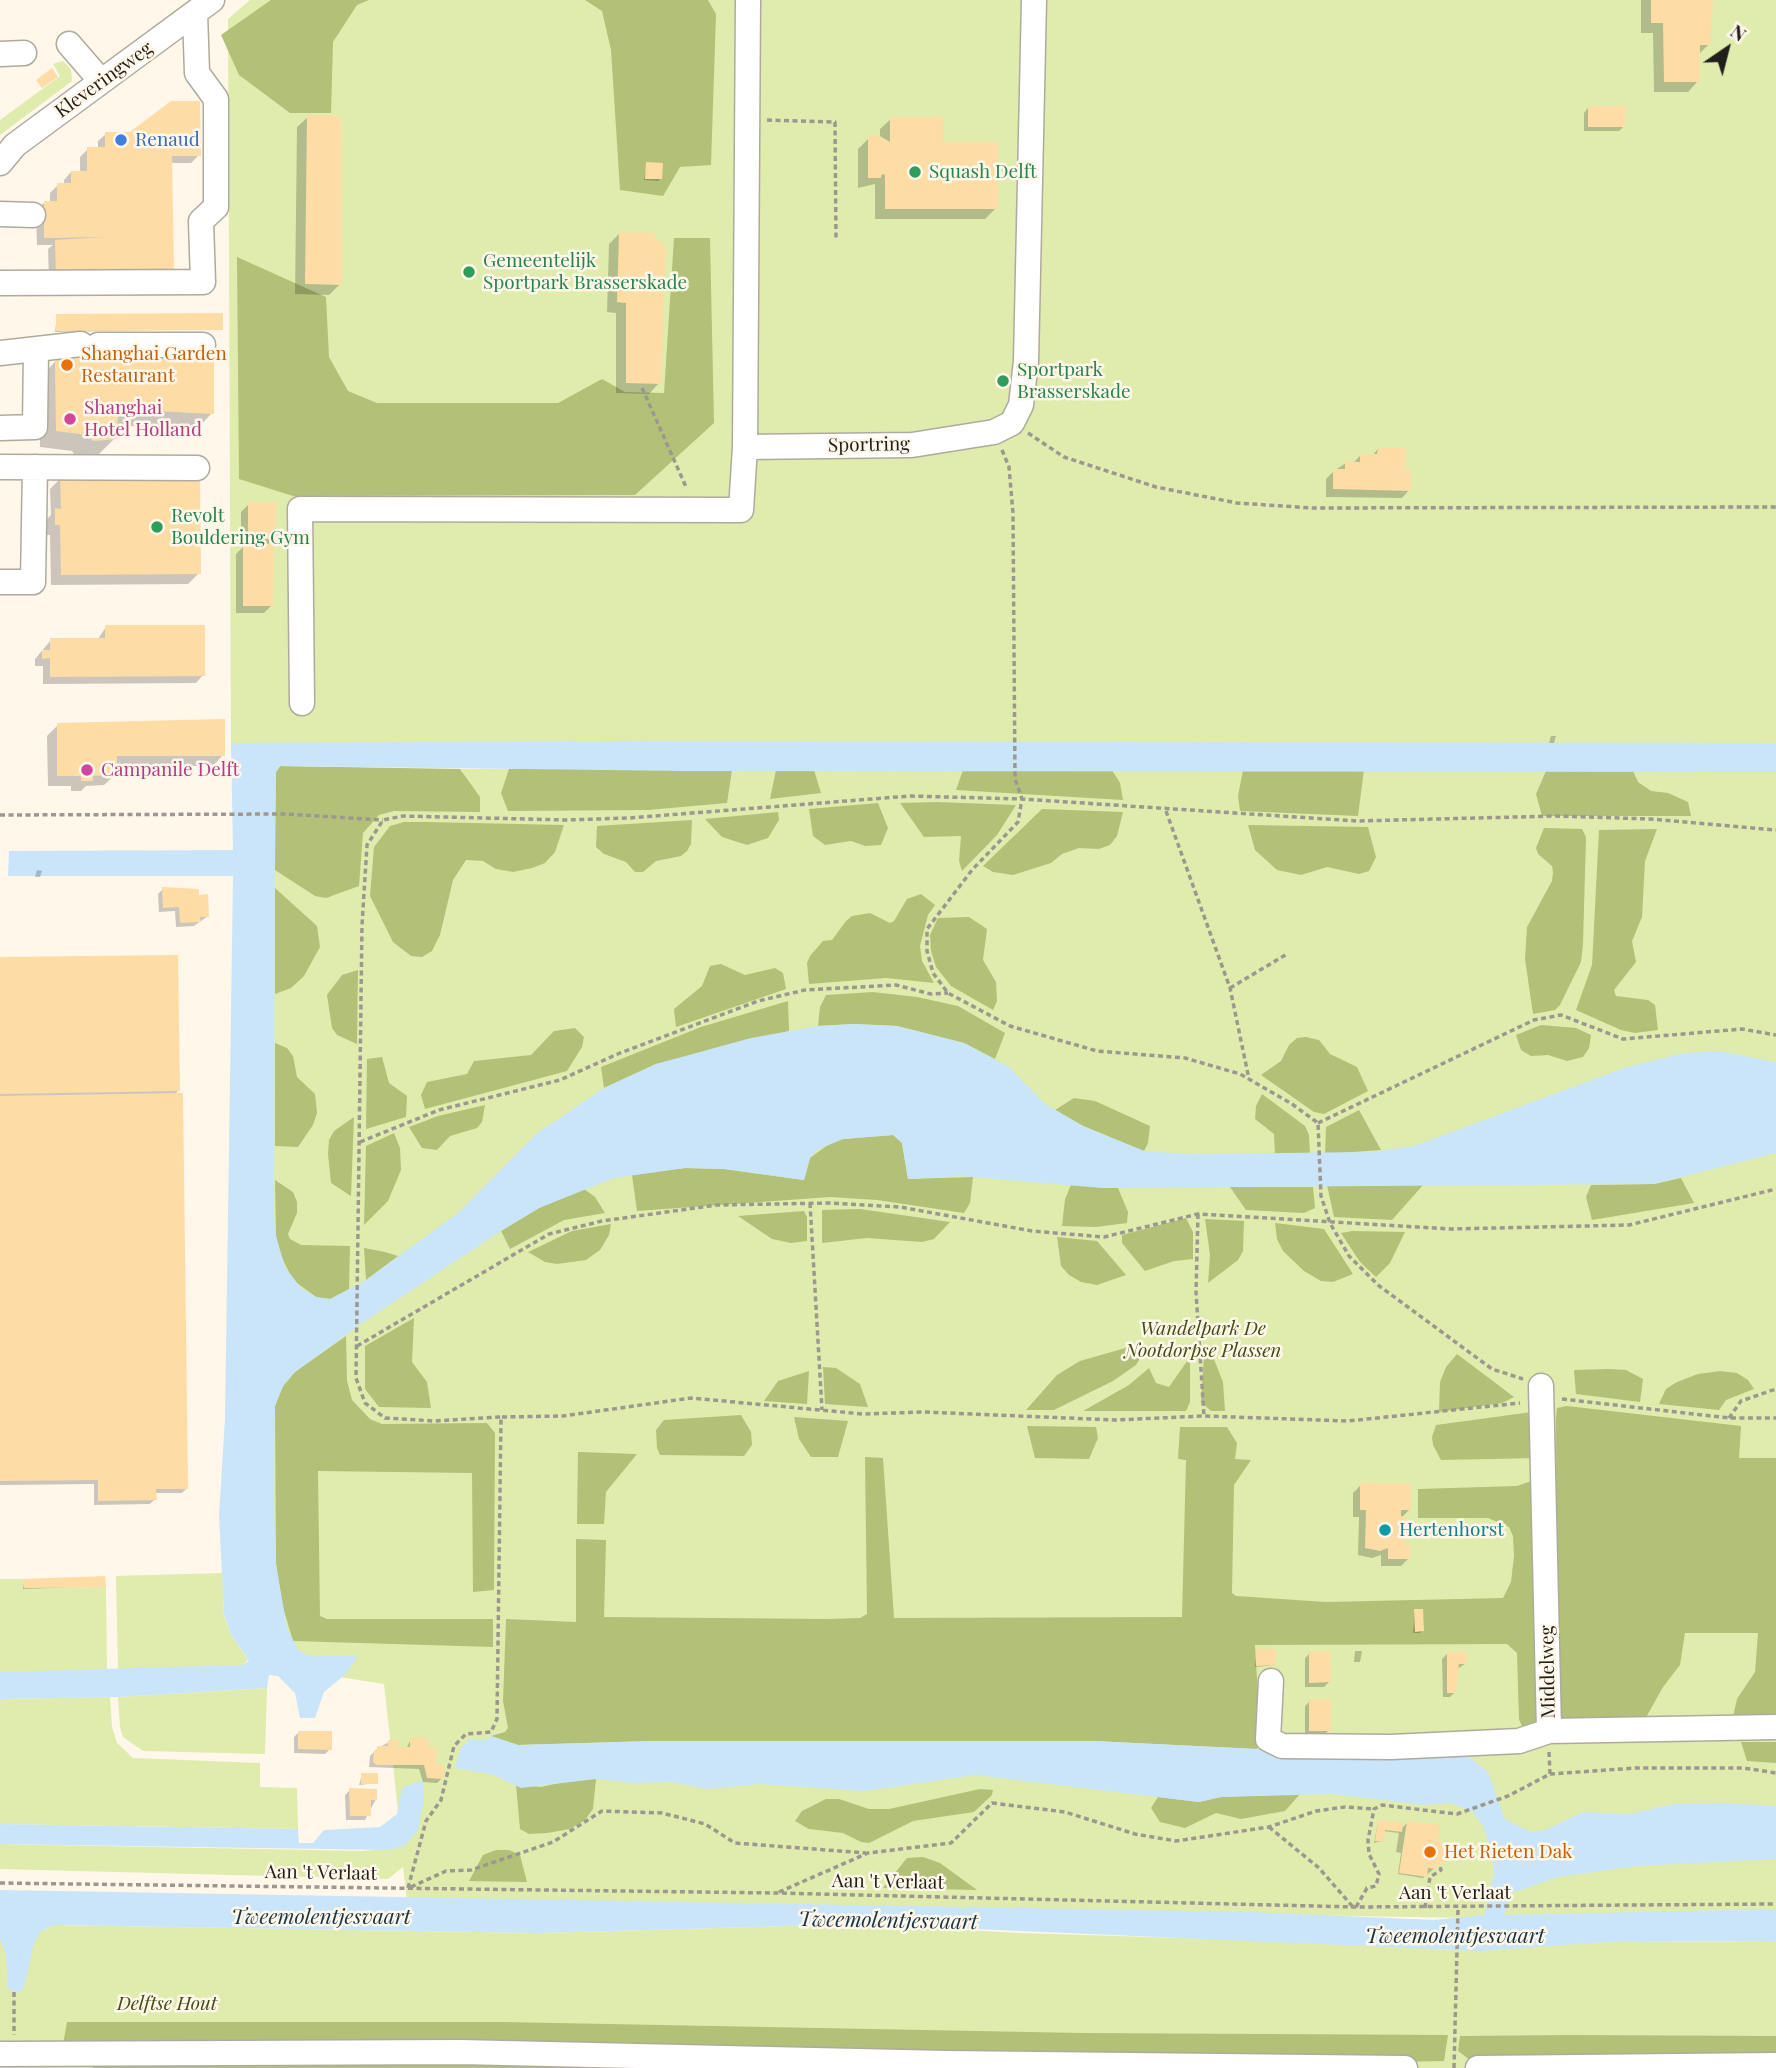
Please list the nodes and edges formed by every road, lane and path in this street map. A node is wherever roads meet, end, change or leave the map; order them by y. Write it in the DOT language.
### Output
graph roads {
  1 [pos="748,0"];
  2 [pos="1034,0"];
  3 [pos="203,6"];
  4 [pos="69,44"];
  5 [pos="101,81"];
  6 [pos="747,120"];
  7 [pos="0,163"];
  8 [pos="0,214"];
  9 [pos="33,215"];
  10 [pos="836,240"];
  11 [pos="0,283"];
  12 [pos="203,345"];
  13 [pos="36,352"];
  14 [pos="0,353"];
  15 [pos="642,388"];
  16 [pos="1003,427"];
  17 [pos="0,428"];
  18 [pos="745,447"];
  19 [pos="0,467"];
  20 [pos="35,467"];
  21 [pos="197,468"];
  22 [pos="1776,507"];
  23 [pos="696,510"];
  24 [pos="0,582"];
  25 [pos="302,703"];
  26 [pos="1022,799"];
  27 [pos="1166,811"];
  28 [pos="0,815"];
  29 [pos="383,820"];
  30 [pos="1776,831"];
  31 [pos="1287,954"];
  32 [pos="1230,988"];
  33 [pos="948,993"];
  34 [pos="1776,1035"];
  35 [pos="1249,1079"];
  36 [pos="1318,1124"];
  37 [pos="360,1142"];
  38 [pos="1776,1189"];
  39 [pos="810,1203"];
  40 [pos="1198,1214"];
  41 [pos="1330,1223"];
  42 [pos="356,1346"];
  43 [pos="1776,1389"];
  44 [pos="1542,1393"];
  45 [pos="822,1410"];
  46 [pos="1204,1416"];
  47 [pos="502,1417"];
  48 [pos="1729,1418"];
  49 [pos="1776,1418"];
  50 [pos="1271,1681"];
  51 [pos="1776,1727"];
  52 [pos="1549,1731"];
  53 [pos="1776,1773"];
  54 [pos="1550,1774"];
  55 [pos="1374,1809"];
  56 [pos="1269,1828"];
  57 [pos="868,1853"];
  58 [pos="1440,1865"];
  59 [pos="0,1883"];
  60 [pos="408,1888"];
  61 [pos="777,1893"];
  62 [pos="1776,1904"];
  63 [pos="1354,1907"];
  64 [pos="1425,1908"];
  65 [pos="1458,1911"];
  66 [pos="14,1992"];
  67 [pos="7,2054"];
  68 [pos="1776,2065"];
  69 [pos="1405,2068"];
  70 [pos="1454,2068"];
  71 [pos="1478,2068"];
  1 -- 6 [label="street"];
  2 -- 16 [label="street"];
  3 -- 5 [label="street, Kleveringweg"];
  3 -- 11 [label="street"];
  4 -- 5 [label="street"];
  5 -- 7 [label="street, Kleveringweg"];
  6 -- 10 [label="path"];
  6 -- 18 [label="street"];
  8 -- 9 [label="street"];
  12 -- 13 [label="street"];
  13 -- 14 [label="street"];
  13 -- 17 [label="street"];
  15 -- 23 [label="path"];
  16 -- 18 [label="street, Sportring"];
  16 -- 22 [label="path"];
  16 -- 26 [label="path"];
  18 -- 23 [label="street"];
  19 -- 20 [label="street"];
  20 -- 21 [label="street"];
  20 -- 24 [label="street"];
  23 -- 25 [label="street"];
  26 -- 27 [label="path"];
  26 -- 29 [label="path"];
  26 -- 33 [label="path"];
  27 -- 30 [label="path"];
  27 -- 32 [label="path"];
  28 -- 29 [label="path"];
  29 -- 37 [label="path"];
  31 -- 32 [label="path"];
  32 -- 35 [label="path"];
  33 -- 35 [label="path"];
  33 -- 37 [label="path"];
  34 -- 36 [label="path"];
  35 -- 36 [label="path"];
  36 -- 41 [label="path"];
  37 -- 42 [label="path"];
  38 -- 41 [label="path"];
  39 -- 40 [label="path"];
  39 -- 42 [label="path"];
  39 -- 45 [label="path"];
  40 -- 41 [label="path"];
  40 -- 46 [label="path"];
  41 -- 44 [label="path"];
  42 -- 47 [label="path"];
  43 -- 48 [label="path"];
  44 -- 46 [label="path"];
  44 -- 48 [label="path"];
  44 -- 52 [label="street, Middelweg"];
  45 -- 46 [label="path"];
  45 -- 47 [label="path"];
  47 -- 60 [label="path"];
  48 -- 49 [label="path"];
  50 -- 52 [label="street"];
  51 -- 52 [label="street, Middelweg"];
  52 -- 54 [label="path"];
  53 -- 54 [label="path"];
  54 -- 55 [label="path"];
  55 -- 56 [label="path"];
  55 -- 63 [label="path"];
  56 -- 57 [label="path"];
  56 -- 63 [label="path"];
  57 -- 60 [label="path"];
  57 -- 61 [label="path"];
  58 -- 64 [label="path"];
  59 -- 60 [label="path, Aan 't Verlaat"];
  60 -- 61 [label="path, Aan 't Verlaat"];
  61 -- 63 [label="path, Aan 't Verlaat"];
  62 -- 65 [label="path, Aan 't Verlaat"];
  63 -- 64 [label="path, Aan 't Verlaat"];
  64 -- 65 [label="path, Aan 't Verlaat"];
  65 -- 70 [label="path"];
  66 -- 67 [label="path"];
  67 -- 69 [label="street"];
  68 -- 71 [label="street"];
}
